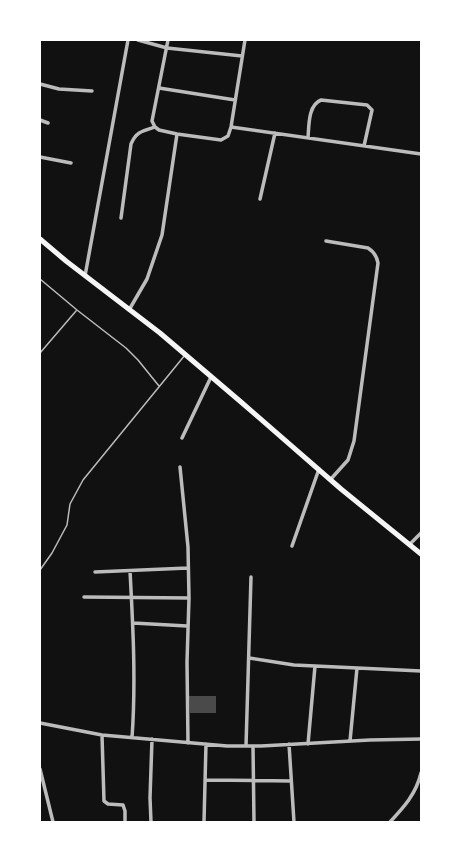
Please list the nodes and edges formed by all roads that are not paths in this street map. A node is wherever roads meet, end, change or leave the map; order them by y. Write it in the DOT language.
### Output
graph roads {
  1 [pos="128,40"];
  2 [pos="138,40"];
  3 [pos="168,40"];
  4 [pos="244,40"];
  5 [pos="167,48"];
  6 [pos="242,56"];
  7 [pos="40,84"];
  8 [pos="159,88"];
  9 [pos="92,91"];
  10 [pos="235,100"];
  11 [pos="40,120"];
  12 [pos="48,123"];
  13 [pos="155,127"];
  14 [pos="231,127"];
  15 [pos="275,133"];
  16 [pos="177,134"];
  17 [pos="308,138"];
  18 [pos="364,146"];
  19 [pos="421,154"];
  20 [pos="40,156"];
  21 [pos="71,163"];
  22 [pos="260,198"];
  23 [pos="121,218"];
  24 [pos="40,239"];
  25 [pos="326,241"];
  26 [pos="85,276"];
  27 [pos="40,279"];
  28 [pos="77,310"];
  29 [pos="129,310"];
  30 [pos="40,353"];
  31 [pos="185,356"];
  32 [pos="211,377"];
  33 [pos="159,386"];
  34 [pos="182,438"];
  35 [pos="180,467"];
  36 [pos="319,469"];
  37 [pos="330,480"];
  38 [pos="421,533"];
  39 [pos="410,544"];
  40 [pos="292,546"];
  41 [pos="421,554"];
  42 [pos="188,568"];
  43 [pos="40,570"];
  44 [pos="130,571"];
  45 [pos="95,572"];
  46 [pos="252,577"];
  47 [pos="84,596"];
  48 [pos="131,597"];
  49 [pos="189,598"];
  50 [pos="133,623"];
  51 [pos="187,626"];
  52 [pos="249,658"];
  53 [pos="315,666"];
  54 [pos="357,668"];
  55 [pos="421,671"];
  56 [pos="40,723"];
  57 [pos="102,735"];
  58 [pos="132,738"];
  59 [pos="152,739"];
  60 [pos="421,739"];
  61 [pos="350,741"];
  62 [pos="188,743"];
  63 [pos="206,744"];
  64 [pos="289,744"];
  65 [pos="308,744"];
  66 [pos="246,746"];
  67 [pos="253,746"];
  68 [pos="40,769"];
  69 [pos="421,773"];
  70 [pos="205,780"];
  71 [pos="420,780"];
  72 [pos="253,781"];
  73 [pos="291,781"];
  74 [pos="46,791"];
  75 [pos="40,793"];
  76 [pos="53,822"];
  77 [pos="125,822"];
  78 [pos="151,822"];
  79 [pos="204,822"];
  80 [pos="254,822"];
  81 [pos="294,822"];
  82 [pos="390,822"];
  1 -- 26 [label="street"];
  2 -- 5 [label="street"];
  3 -- 5 [label="street"];
  4 -- 6 [label="street"];
  5 -- 6 [label="street"];
  5 -- 8 [label="street"];
  6 -- 10 [label="street"];
  7 -- 9 [label="street"];
  8 -- 10 [label="street"];
  8 -- 13 [label="street"];
  10 -- 14 [label="street"];
  11 -- 12 [label="street"];
  13 -- 16 [label="street"];
  13 -- 23 [label="street"];
  14 -- 15 [label="street"];
  14 -- 16 [label="street"];
  15 -- 17 [label="street"];
  15 -- 22 [label="street"];
  16 -- 29 [label="street"];
  17 -- 18 [label="street"];
  17 -- 18 [label="street"];
  18 -- 19 [label="street"];
  20 -- 21 [label="street"];
  24 -- 26 [label="main road"];
  25 -- 37 [label="street"];
  26 -- 29 [label="main road"];
  27 -- 28 [label="lane"];
  28 -- 30 [label="lane"];
  28 -- 33 [label="lane"];
  29 -- 31 [label="main road"];
  31 -- 32 [label="main road"];
  31 -- 33 [label="lane"];
  32 -- 34 [label="street"];
  32 -- 36 [label="main road"];
  33 -- 43 [label="lane"];
  35 -- 42 [label="street"];
  36 -- 37 [label="main road"];
  36 -- 40 [label="street"];
  37 -- 39 [label="main road"];
  38 -- 39 [label="street"];
  39 -- 41 [label="main road"];
  42 -- 44 [label="street"];
  42 -- 49 [label="street"];
  44 -- 45 [label="street"];
  44 -- 48 [label="street"];
  46 -- 52 [label="street"];
  47 -- 48 [label="street"];
  48 -- 49 [label="street"];
  48 -- 50 [label="street"];
  49 -- 51 [label="street"];
  50 -- 51 [label="street"];
  50 -- 58 [label="street"];
  51 -- 62 [label="street"];
  52 -- 53 [label="street"];
  52 -- 66 [label="street"];
  53 -- 54 [label="street"];
  53 -- 65 [label="street"];
  54 -- 55 [label="street"];
  54 -- 61 [label="street"];
  56 -- 57 [label="street"];
  57 -- 58 [label="street"];
  57 -- 77 [label="street"];
  58 -- 59 [label="street"];
  59 -- 62 [label="street"];
  59 -- 78 [label="street"];
  60 -- 61 [label="street"];
  61 -- 65 [label="street"];
  62 -- 63 [label="street"];
  63 -- 66 [label="street"];
  63 -- 70 [label="street"];
  64 -- 65 [label="street"];
  64 -- 67 [label="street"];
  64 -- 73 [label="street"];
  66 -- 67 [label="street"];
  67 -- 72 [label="street"];
  68 -- 74 [label="street"];
  69 -- 71 [label="street"];
  70 -- 72 [label="street"];
  70 -- 79 [label="street"];
  71 -- 82 [label="street"];
  72 -- 73 [label="street"];
  72 -- 80 [label="street"];
  73 -- 81 [label="street"];
  74 -- 75 [label="street"];
  74 -- 76 [label="street"];
}
